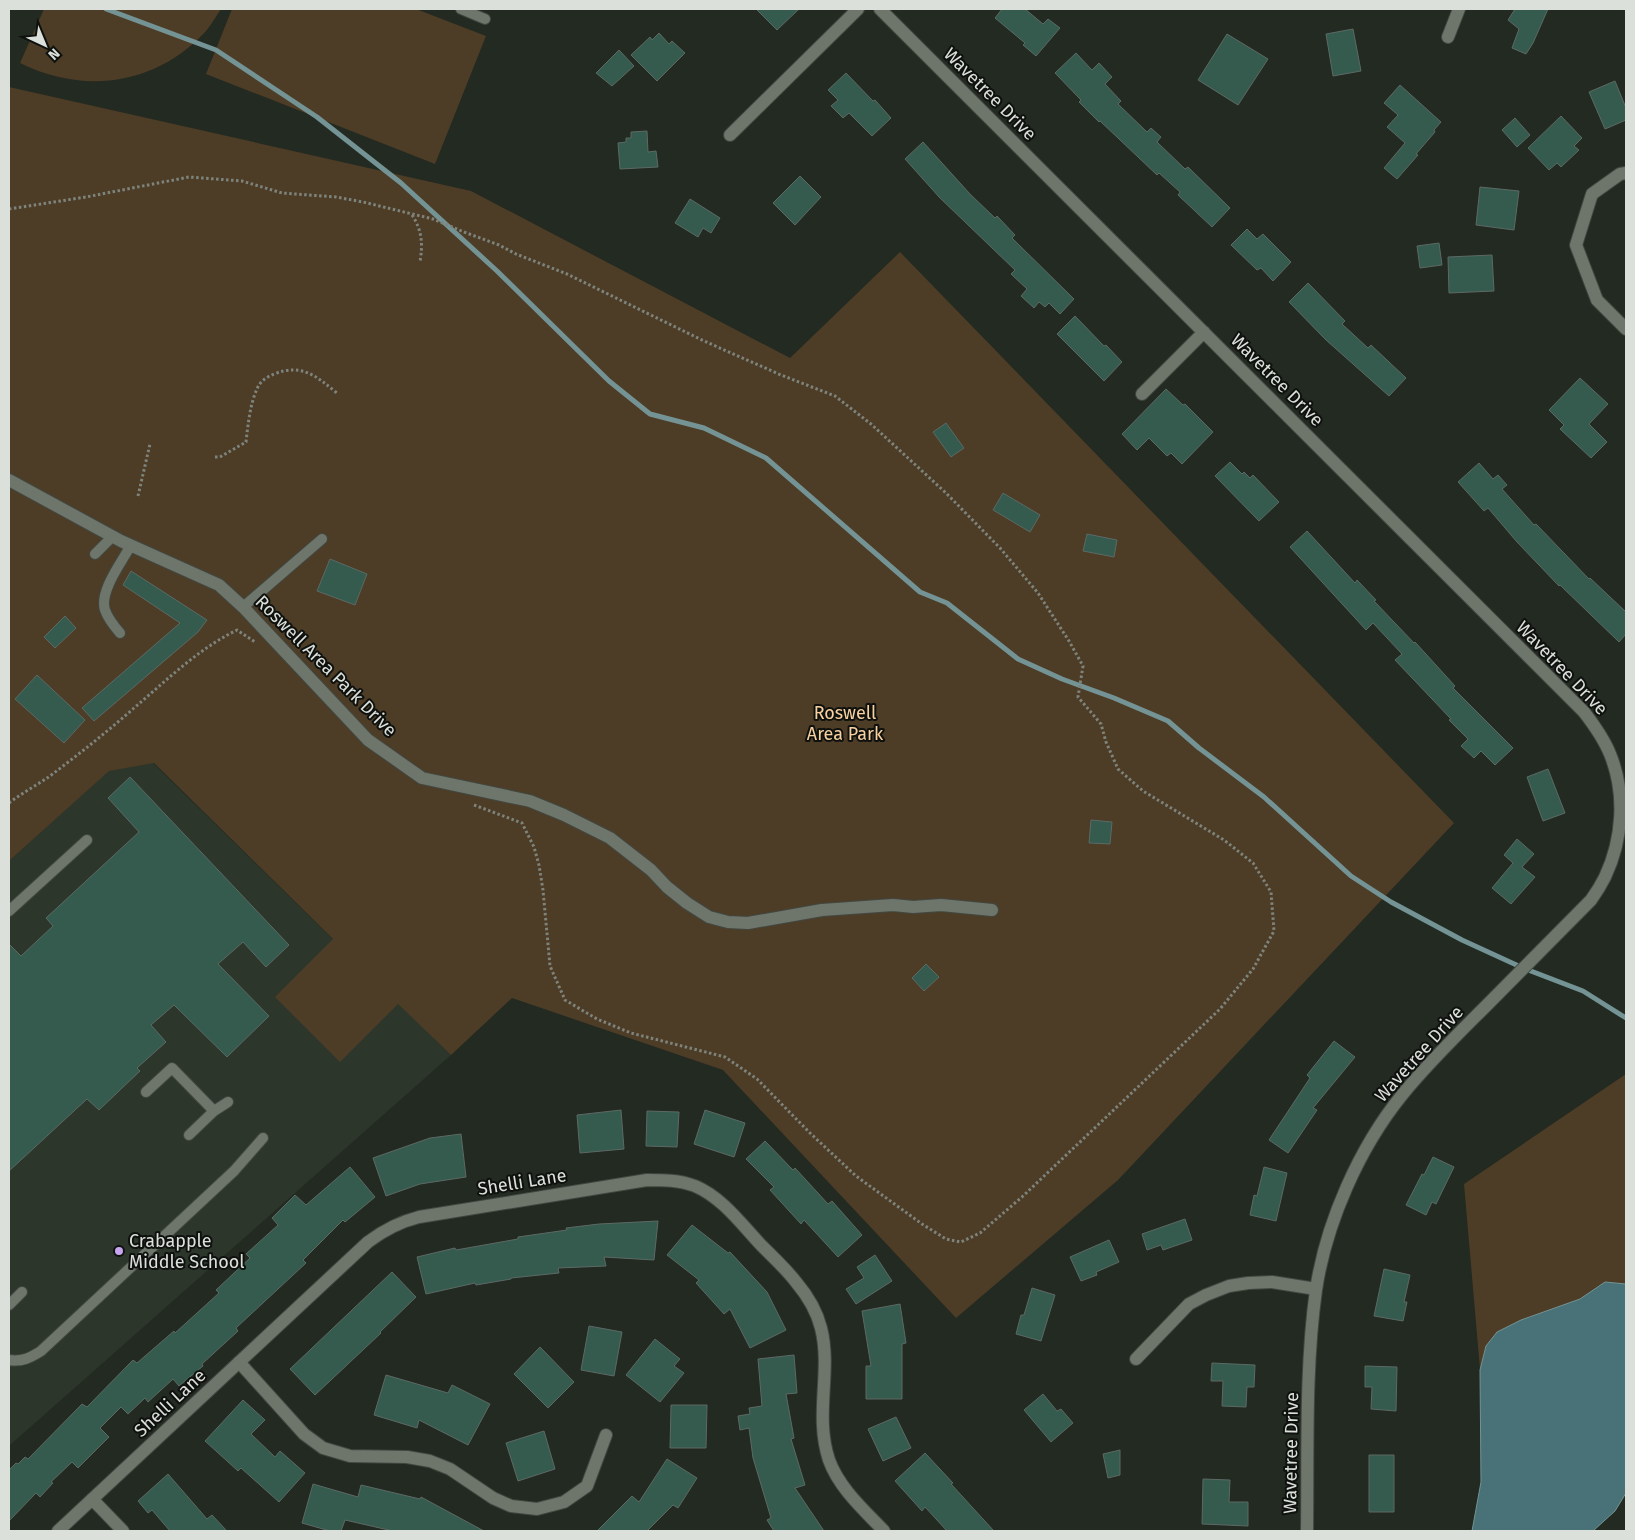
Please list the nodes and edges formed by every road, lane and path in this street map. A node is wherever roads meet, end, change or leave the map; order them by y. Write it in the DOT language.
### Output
graph roads {
  1 [pos="461,9"];
  2 [pos="858,9"];
  3 [pos="880,9"];
  4 [pos="1459,9"];
  5 [pos="485,19"];
  6 [pos="1448,37"];
  7 [pos="730,135"];
  8 [pos="1626,173"];
  9 [pos="9,209"];
  10 [pos="411,214"];
  11 [pos="420,262"];
  12 [pos="1626,329"];
  13 [pos="1204,332"];
  14 [pos="337,393"];
  15 [pos="1142,394"];
  16 [pos="150,444"];
  17 [pos="215,457"];
  18 [pos="9,480"];
  19 [pos="138,496"];
  20 [pos="113,536"];
  21 [pos="322,539"];
  22 [pos="131,545"];
  23 [pos="95,554"];
  24 [pos="243,607"];
  25 [pos="237,630"];
  26 [pos="120,633"];
  27 [pos="9,803"];
  28 [pos="1623,803"];
  29 [pos="522,823"];
  30 [pos="87,840"];
  31 [pos="992,910"];
  32 [pos="9,911"];
  33 [pos="146,1092"];
  34 [pos="228,1102"];
  35 [pos="214,1111"];
  36 [pos="189,1135"];
  37 [pos="263,1138"];
  38 [pos="1316,1289"];
  39 [pos="22,1292"];
  40 [pos="9,1305"];
  41 [pos="1136,1359"];
  42 [pos="9,1360"];
  43 [pos="239,1362"];
  44 [pos="606,1435"];
  45 [pos="92,1499"];
  46 [pos="58,1531"];
  47 [pos="123,1531"];
  48 [pos="884,1531"];
  49 [pos="1307,1531"];
  1 -- 5 [label="lane"];
  2 -- 7 [label="street"];
  3 -- 13 [label="street, Wavetree Drive"];
  4 -- 6 [label="street"];
  8 -- 12 [label="street"];
  9 -- 10 [label="path"];
  10 -- 11 [label="path"];
  10 -- 29 [label="path"];
  13 -- 15 [label="street"];
  13 -- 28 [label="street, Wavetree Drive"];
  14 -- 17 [label="path"];
  16 -- 19 [label="path"];
  18 -- 20 [label="street, Roswell Area Park Drive"];
  20 -- 22 [label="street, Roswell Area Park Drive"];
  20 -- 23 [label="lane"];
  21 -- 24 [label="lane"];
  22 -- 24 [label="street, Roswell Area Park Drive"];
  22 -- 26 [label="lane"];
  24 -- 31 [label="street, Roswell Area Park Drive"];
  25 -- 27 [label="path"];
  28 -- 38 [label="street, Wavetree Drive"];
  30 -- 32 [label="lane"];
  33 -- 35 [label="lane"];
  34 -- 35 [label="lane"];
  35 -- 36 [label="lane"];
  37 -- 42 [label="lane"];
  38 -- 41 [label="street"];
  38 -- 49 [label="street, Wavetree Drive"];
  39 -- 40 [label="lane"];
  43 -- 44 [label="street"];
  43 -- 45 [label="street, Shelli Lane"];
  43 -- 48 [label="street, Shelli Lane"];
  45 -- 46 [label="street, Shelli Lane"];
  45 -- 47 [label="street"];
}
